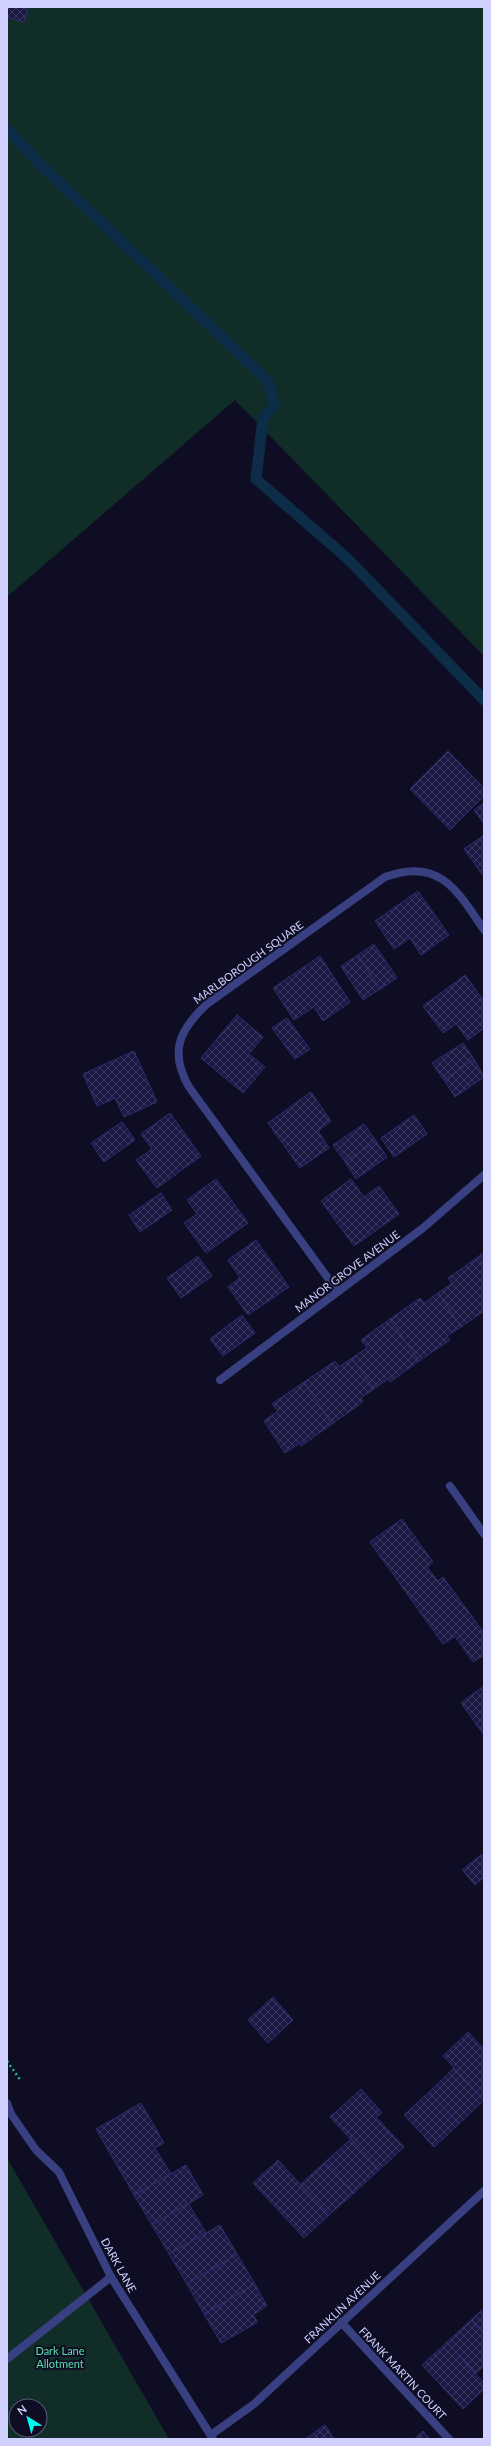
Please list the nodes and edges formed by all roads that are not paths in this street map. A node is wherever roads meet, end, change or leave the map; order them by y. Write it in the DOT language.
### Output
graph roads {
  1 [pos="484,930"];
  2 [pos="484,1175"];
  3 [pos="338,1292"];
  4 [pos="220,1380"];
  5 [pos="450,1486"];
  6 [pos="484,1534"];
  7 [pos="7,2103"];
  8 [pos="484,2191"];
  9 [pos="111,2277"];
  10 [pos="341,2322"];
  11 [pos="7,2359"];
  12 [pos="212,2437"];
  13 [pos="449,2439"];
  1 -- 3 [label="street, MARLBOROUGH SQUARE"];
  2 -- 3 [label="street, MANOR GROVE AVENUE"];
  3 -- 4 [label="street, MANOR GROVE AVENUE"];
  5 -- 6 [label="street"];
  7 -- 9 [label="street, DARK LANE"];
  8 -- 10 [label="street, FRANKLIN AVENUE"];
  9 -- 11 [label="street"];
  9 -- 12 [label="street, DARK LANE"];
  10 -- 12 [label="street, FRANKLIN AVENUE"];
  10 -- 13 [label="street, FRANK MARTIN COURT"];
}
